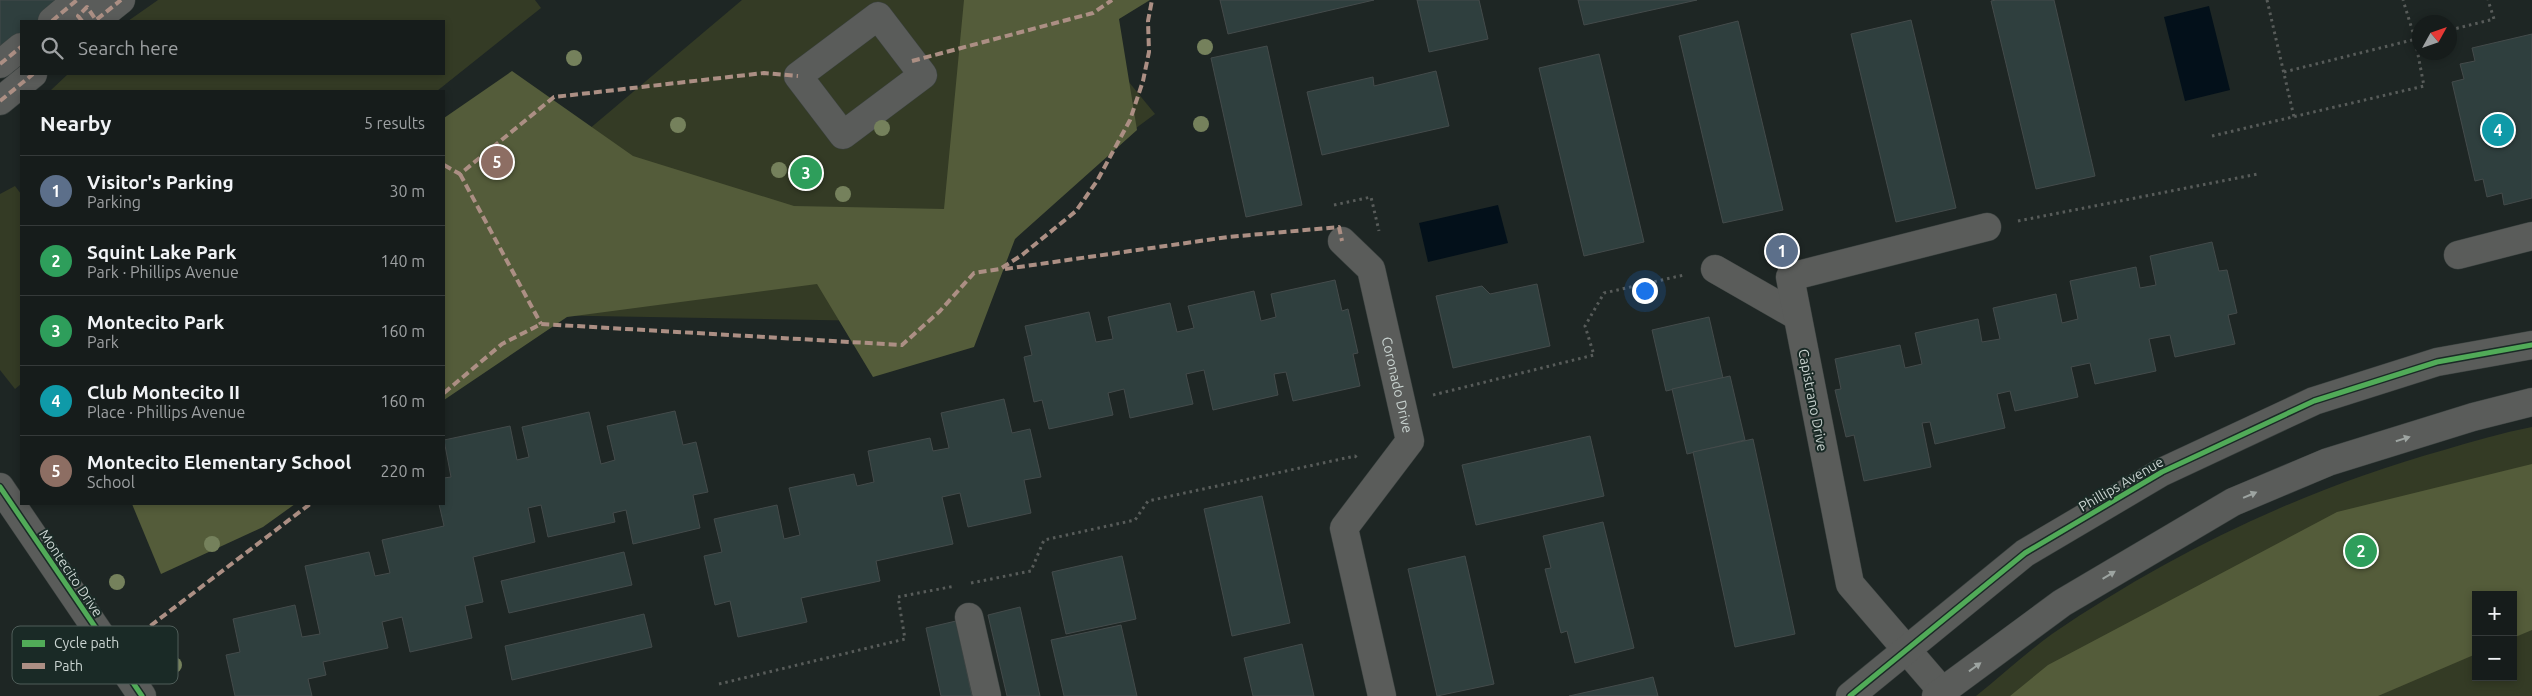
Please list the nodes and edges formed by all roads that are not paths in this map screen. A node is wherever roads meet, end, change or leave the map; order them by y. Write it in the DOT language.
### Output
graph roads {
  1 [pos="77,0"];
  2 [pos="121,0"];
  3 [pos="878,16"];
  4 [pos="53,20"];
  5 [pos="81,20"];
  6 [pos="96,20"];
  7 [pos="96,20"];
  8 [pos="20,48"];
  9 [pos="0,64"];
  10 [pos="32,75"];
  11 [pos="0,101"];
  12 [pos="1987,227"];
  13 [pos="2532,236"];
  14 [pos="1342,241"];
  15 [pos="2458,255"];
  16 [pos="1715,268"];
  17 [pos="1796,316"];
  18 [pos="2532,345"];
  19 [pos="2532,402"];
  20 [pos="0,487"];
  21 [pos="970,617"];
  22 [pos="94,626"];
  23 [pos="1906,649"];
  24 [pos="134,684"];
  25 [pos="1939,694"];
  26 [pos="142,696"];
  27 [pos="987,696"];
  28 [pos="1382,696"];
  29 [pos="1850,696"];
  1 -- 4 [label="street"];
  2 -- 7 [label="street"];
  3 -- 3 [label="street"];
  5 -- 6 [label="street"];
  8 -- 9 [label="street"];
  10 -- 11 [label="street"];
  12 -- 17 [label="street, Capistrano Drive"];
  13 -- 15 [label="street"];
  14 -- 28 [label="street, Coronado Drive"];
  16 -- 17 [label="street"];
  17 -- 23 [label="street, Capistrano Drive"];
  18 -- 23 [label="street, Phillips Avenue"];
  25 -- 19 [label="street, one-way"];
  20 -- 22 [label="street, Montecito Drive"];
  21 -- 27 [label="street"];
  23 -- 25 [label="street, Capistrano Drive"];
  23 -- 29 [label="street, Phillips Avenue"];
  24 -- 26 [label="street, Montecito Drive"];
}
